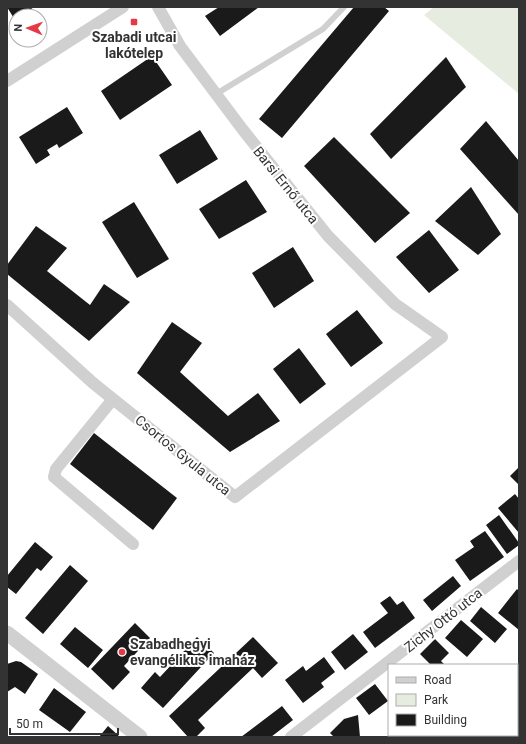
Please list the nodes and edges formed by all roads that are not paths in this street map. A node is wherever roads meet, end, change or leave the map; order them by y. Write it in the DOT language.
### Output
graph roads {
  1 [pos="123,7"];
  2 [pos="158,7"];
  3 [pos="344,7"];
  4 [pos="7,81"];
  5 [pos="216,94"];
  6 [pos="7,306"];
  7 [pos="442,337"];
  8 [pos="113,399"];
  9 [pos="134,544"];
  10 [pos="519,561"];
  11 [pos="8,637"];
  12 [pos="140,737"];
  13 [pos="291,737"];
  1 -- 4 [label="street"];
  2 -- 5 [label="street, Barsi Ernő utca"];
  3 -- 5 [label="lane"];
  5 -- 7 [label="street, Barsi Ernő utca"];
  6 -- 8 [label="street, Csortos Gyula utca"];
  7 -- 8 [label="street, Csortos Gyula utca"];
  8 -- 9 [label="street"];
  10 -- 13 [label="street, Zichy Ottó utca"];
  11 -- 12 [label="street"];
}
